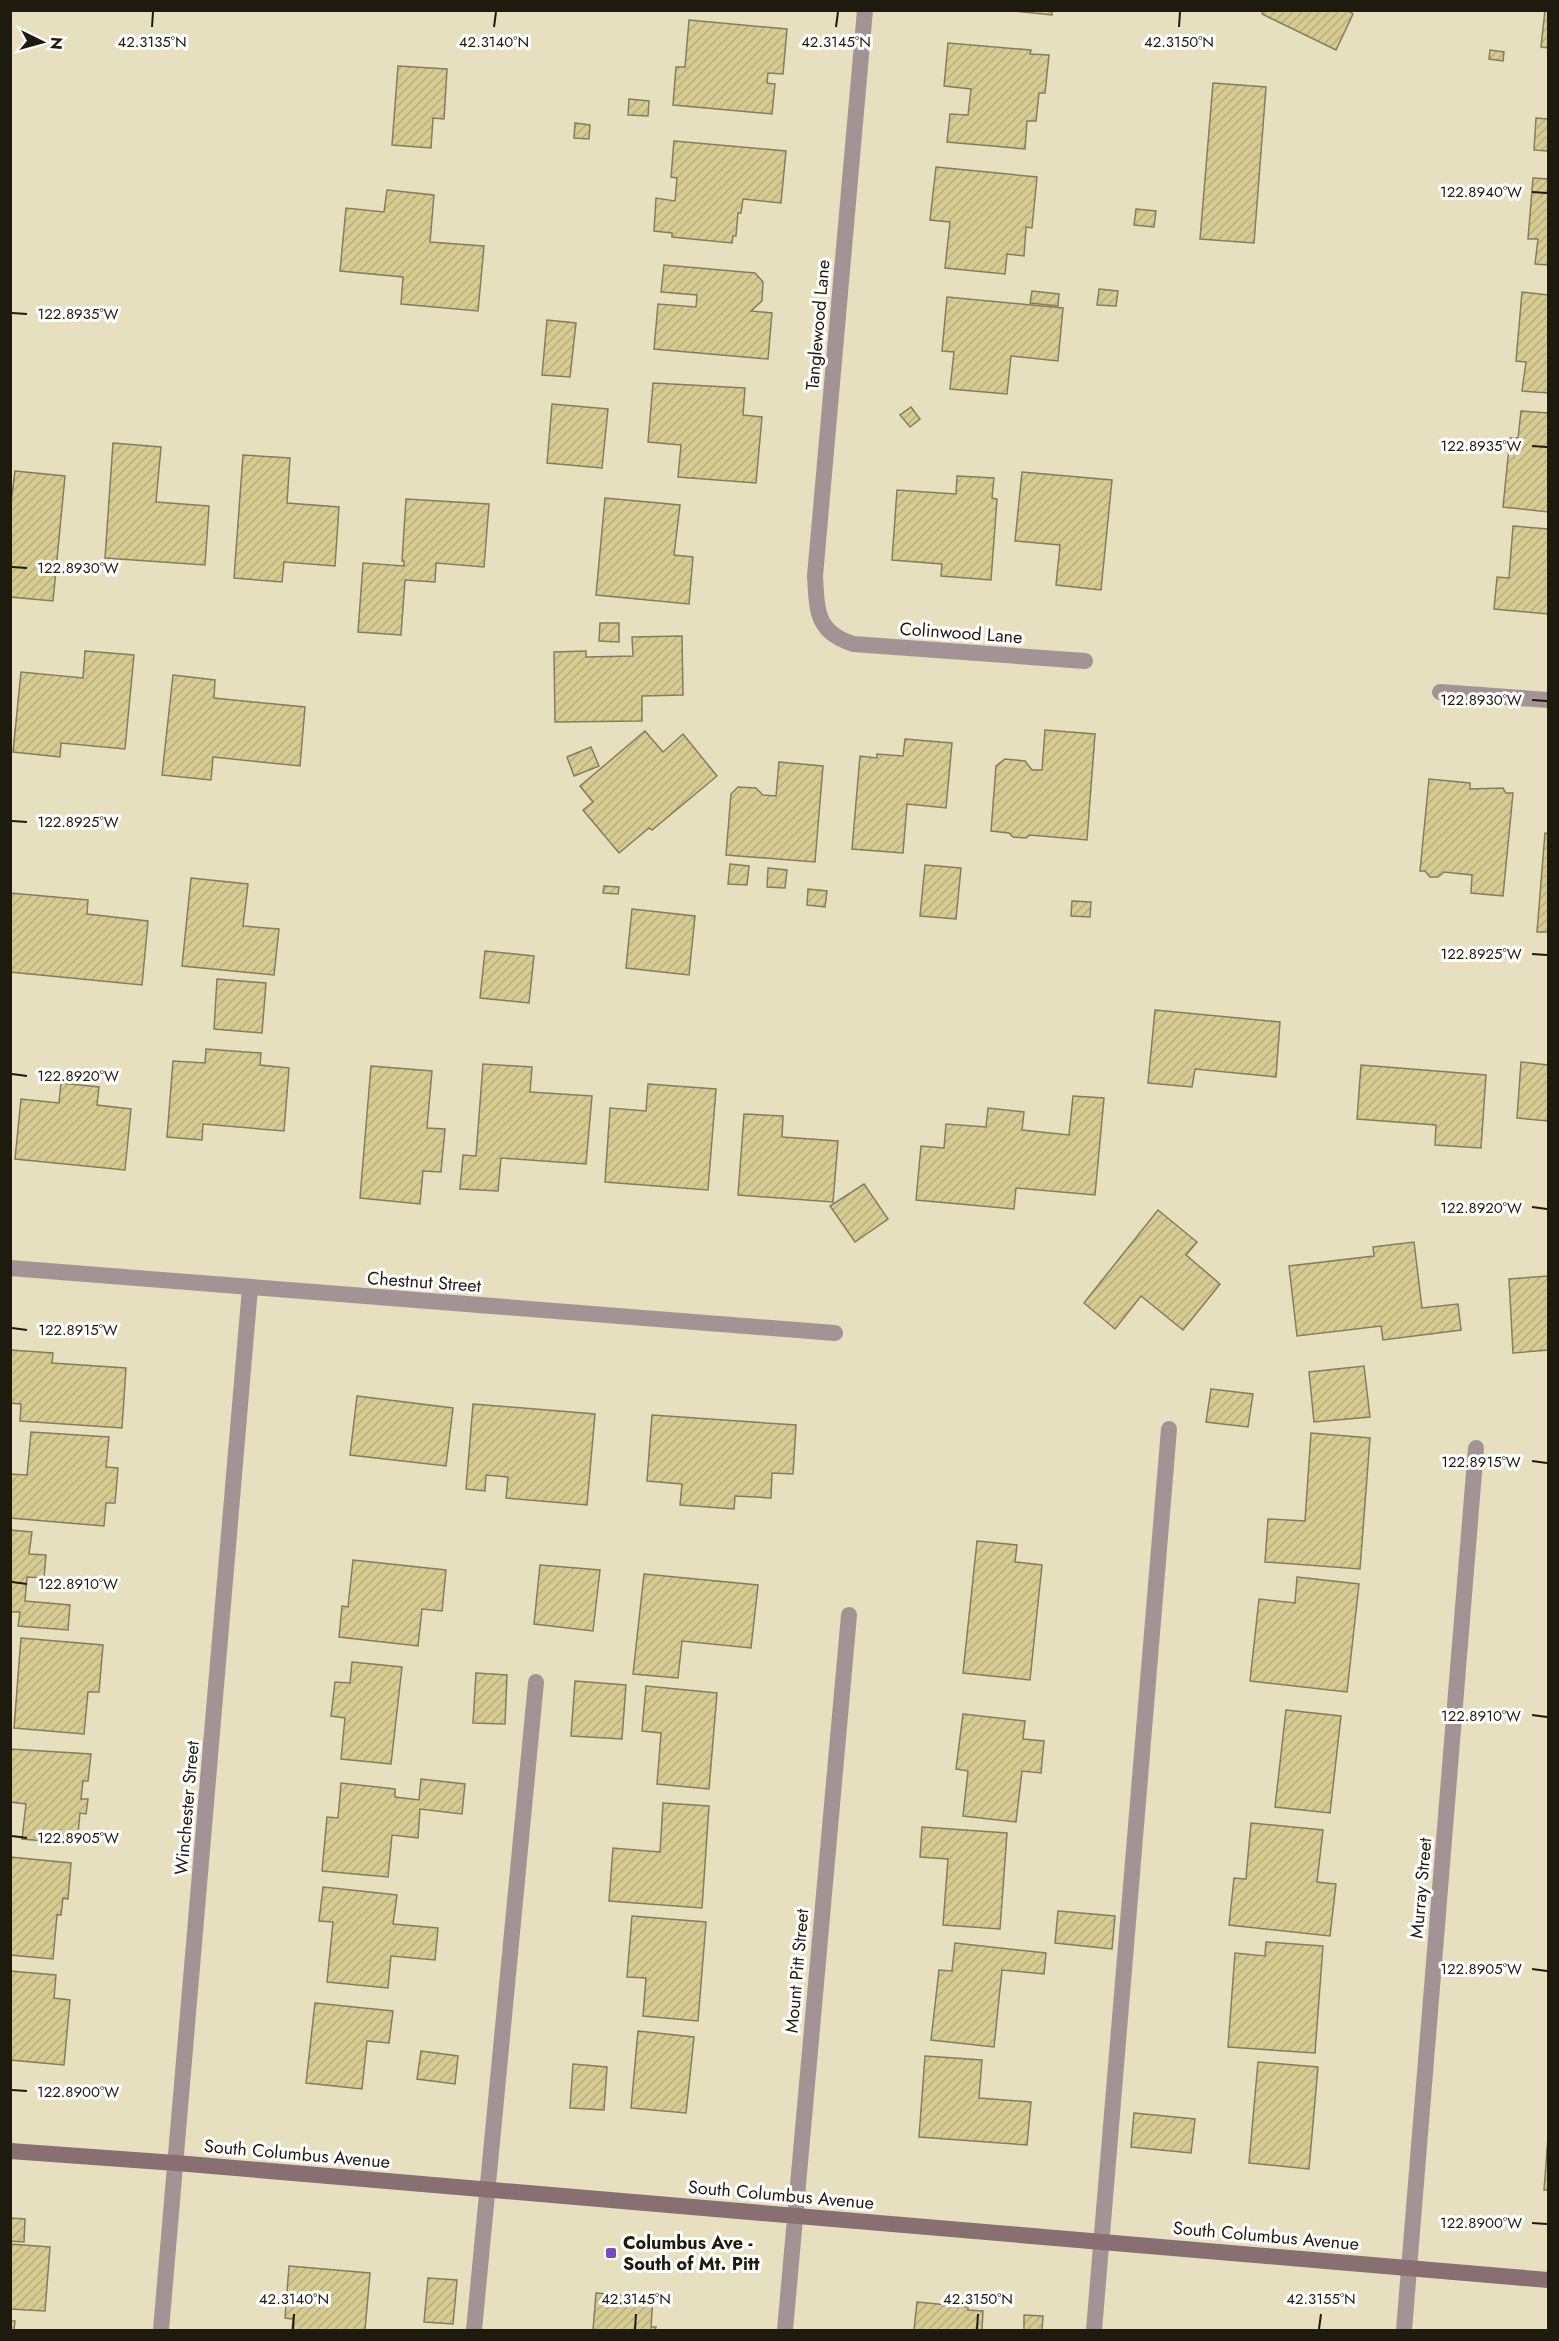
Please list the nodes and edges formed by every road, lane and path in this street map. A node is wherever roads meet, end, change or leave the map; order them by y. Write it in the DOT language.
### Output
graph roads {
  1 [pos="865,10"];
  2 [pos="835,638"];
  3 [pos="1085,660"];
  4 [pos="1440,692"];
  5 [pos="1548,700"];
  6 [pos="10,1268"];
  7 [pos="250,1288"];
  8 [pos="835,1333"];
  9 [pos="1169,1429"];
  10 [pos="1476,1448"];
  11 [pos="849,1615"];
  12 [pos="536,1682"];
  13 [pos="10,2151"];
  14 [pos="176,2163"];
  15 [pos="486,2190"];
  16 [pos="794,2216"];
  17 [pos="1101,2241"];
  18 [pos="1410,2267"];
  19 [pos="1548,2280"];
  20 [pos="161,2331"];
  21 [pos="474,2331"];
  22 [pos="785,2331"];
  23 [pos="1094,2331"];
  24 [pos="1404,2331"];
  1 -- 2 [label="street, Tanglewood Lane"];
  2 -- 3 [label="street, Colinwood Lane"];
  4 -- 5 [label="street"];
  6 -- 7 [label="street, Chestnut Street"];
  7 -- 8 [label="street, Chestnut Street"];
  7 -- 14 [label="street, Winchester Street"];
  9 -- 17 [label="street"];
  10 -- 18 [label="street, Murray Street"];
  11 -- 16 [label="street, Mount Pitt Street"];
  12 -- 15 [label="street"];
  13 -- 14 [label="main road, South Columbus Avenue"];
  14 -- 15 [label="main road, South Columbus Avenue"];
  14 -- 20 [label="street, Winchester Street"];
  15 -- 16 [label="main road, South Columbus Avenue"];
  15 -- 21 [label="street"];
  16 -- 17 [label="main road, South Columbus Avenue"];
  16 -- 22 [label="street, Mount Pitt Street"];
  17 -- 18 [label="main road, South Columbus Avenue"];
  17 -- 23 [label="street"];
  18 -- 19 [label="main road, South Columbus Avenue"];
  18 -- 24 [label="street, Murray Street"];
}
